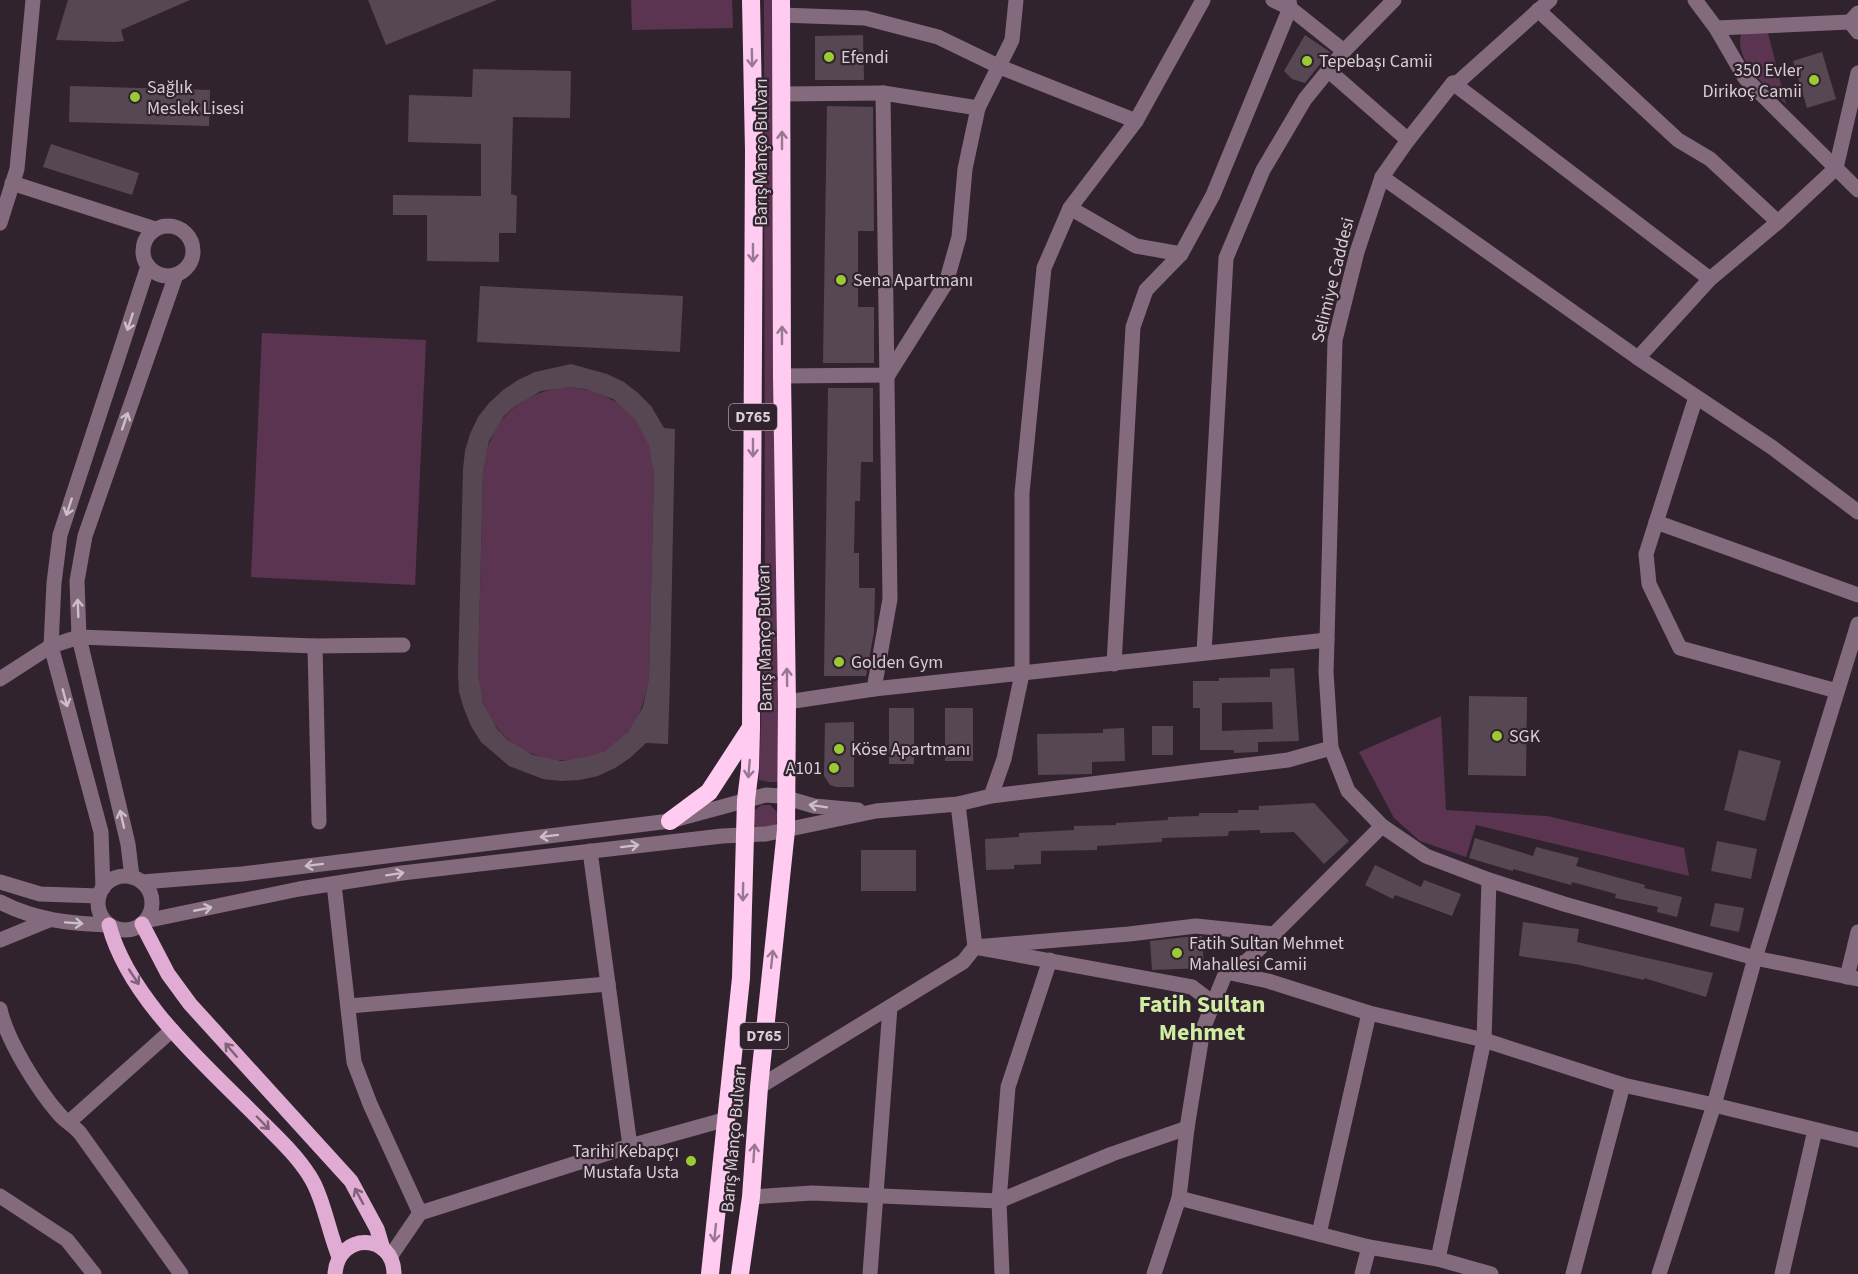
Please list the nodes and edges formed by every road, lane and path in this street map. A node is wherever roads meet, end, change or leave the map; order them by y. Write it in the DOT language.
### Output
graph roads {
  1 [pos="33,0"];
  2 [pos="751,0"];
  3 [pos="1016,0"];
  4 [pos="1203,0"];
  5 [pos="1273,0"];
  6 [pos="1394,0"];
  7 [pos="1695,0"];
  8 [pos="1289,4"];
  9 [pos="1544,5"];
  10 [pos="781,7"];
  11 [pos="1855,22"];
  12 [pos="1716,28"];
  13 [pos="1344,51"];
  14 [pos="1000,67"];
  15 [pos="1329,71"];
  16 [pos="1858,73"];
  17 [pos="1454,83"];
  18 [pos="883,93"];
  19 [pos="782,94"];
  20 [pos="978,108"];
  21 [pos="1136,121"];
  22 [pos="1408,140"];
  23 [pos="1836,168"];
  24 [pos="1382,177"];
  25 [pos="12,183"];
  26 [pos="1858,190"];
  27 [pos="1070,208"];
  28 [pos="1778,222"];
  29 [pos="0,223"];
  30 [pos="155,229"];
  31 [pos="1181,254"];
  32 [pos="148,266"];
  33 [pos="176,275"];
  34 [pos="1710,279"];
  35 [pos="1638,358"];
  36 [pos="888,375"];
  37 [pos="782,376"];
  38 [pos="1696,397"];
  39 [pos="1858,512"];
  40 [pos="1656,522"];
  41 [pos="1858,595"];
  42 [pos="1858,624"];
  43 [pos="79,637"];
  44 [pos="1327,640"];
  45 [pos="403,645"];
  46 [pos="51,646"];
  47 [pos="315,646"];
  48 [pos="1204,653"];
  49 [pos="1114,664"];
  50 [pos="1022,674"];
  51 [pos="0,679"];
  52 [pos="874,688"];
  53 [pos="1837,691"];
  54 [pos="787,702"];
  55 [pos="751,728"];
  56 [pos="1332,748"];
  57 [pos="991,796"];
  58 [pos="786,798"];
  59 [pos="746,800"];
  60 [pos="958,804"];
  61 [pos="876,811"];
  62 [pos="670,821"];
  63 [pos="319,822"];
  64 [pos="1382,826"];
  65 [pos="786,830"];
  66 [pos="745,834"];
  67 [pos="590,851"];
  68 [pos="137,879"];
  69 [pos="1490,880"];
  70 [pos="0,882"];
  71 [pos="334,884"];
  72 [pos="101,892"];
  73 [pos="0,902"];
  74 [pos="49,920"];
  75 [pos="144,922"];
  76 [pos="109,925"];
  77 [pos="1858,932"];
  78 [pos="1274,934"];
  79 [pos="0,940"];
  80 [pos="975,947"];
  81 [pos="1755,958"];
  82 [pos="1050,960"];
  83 [pos="1226,972"];
  84 [pos="1853,978"];
  85 [pos="608,984"];
  86 [pos="1214,1003"];
  87 [pos="349,1006"];
  88 [pos="890,1007"];
  89 [pos="0,1009"];
  90 [pos="1369,1013"];
  91 [pos="172,1030"];
  92 [pos="1484,1040"];
  93 [pos="1623,1085"];
  94 [pos="759,1087"];
  95 [pos="1714,1105"];
  96 [pos="727,1119"];
  97 [pos="69,1122"];
  98 [pos="1187,1128"];
  99 [pos="1815,1131"];
  100 [pos="1858,1140"];
  101 [pos="630,1146"];
  102 [pos="0,1196"];
  103 [pos="876,1196"];
  104 [pos="751,1197"];
  105 [pos="1179,1198"];
  106 [pos="999,1201"];
  107 [pos="420,1213"];
  108 [pos="1319,1234"];
  109 [pos="1368,1248"];
  110 [pos="387,1253"];
  111 [pos="1438,1259"];
  112 [pos="333,1267"];
  113 [pos="1483,1273"];
  114 [pos="94,1274"];
  115 [pos="181,1274"];
  116 [pos="394,1274"];
  117 [pos="710,1274"];
  118 [pos="740,1274"];
  119 [pos="870,1274"];
  120 [pos="1002,1274"];
  121 [pos="1154,1274"];
  122 [pos="1362,1274"];
  123 [pos="1573,1274"];
  124 [pos="1659,1274"];
  125 [pos="1782,1274"];
  1 -- 25 [label="street"];
  2 -- 55 [label="highway, Barış Manço Bulvarı / D765, one-way"];
  3 -- 14 [label="street"];
  4 -- 21 [label="street"];
  5 -- 8 [label="street"];
  6 -- 13 [label="street"];
  7 -- 12 [label="street"];
  8 -- 13 [label="street"];
  8 -- 31 [label="street"];
  9 -- 17 [label="street, Selimiye Caddesi"];
  9 -- 28 [label="street"];
  10 -- 14 [label="street"];
  10 -- 19 [label="highway, Barış Manço Bulvarı / D765"];
  11 -- 12 [label="street"];
  12 -- 23 [label="street"];
  13 -- 15 [label="street"];
  14 -- 20 [label="street"];
  14 -- 21 [label="street"];
  15 -- 22 [label="street"];
  15 -- 48 [label="street"];
  16 -- 23 [label="street"];
  17 -- 22 [label="street, Selimiye Caddesi"];
  17 -- 34 [label="street"];
  18 -- 19 [label="street"];
  18 -- 20 [label="street"];
  18 -- 36 [label="street"];
  37 -- 19 [label="highway, Barış Manço Bulvarı / D765, one-way"];
  20 -- 36 [label="street"];
  21 -- 27 [label="street"];
  22 -- 24 [label="street, Selimiye Caddesi"];
  23 -- 26 [label="street"];
  23 -- 28 [label="street"];
  24 -- 35 [label="street"];
  24 -- 44 [label="street, Selimiye Caddesi"];
  25 -- 29 [label="street"];
  25 -- 30 [label="street"];
  27 -- 31 [label="street"];
  27 -- 50 [label="street"];
  28 -- 34 [label="street"];
  30 -- 32 [label="street"];
  30 -- 33 [label="street"];
  31 -- 49 [label="street"];
  32 -- 33 [label="street"];
  32 -- 46 [label="street, one-way"];
  43 -- 33 [label="street, one-way"];
  34 -- 35 [label="street"];
  35 -- 38 [label="street"];
  36 -- 37 [label="street"];
  36 -- 52 [label="street"];
  54 -- 37 [label="highway, Barış Manço Bulvarı / D765, one-way"];
  38 -- 39 [label="street"];
  38 -- 40 [label="street"];
  40 -- 41 [label="street"];
  40 -- 53 [label="street"];
  42 -- 53 [label="street"];
  43 -- 46 [label="street"];
  43 -- 47 [label="street"];
  68 -- 43 [label="street, one-way"];
  44 -- 48 [label="street"];
  44 -- 56 [label="street, Selimiye Caddesi"];
  45 -- 47 [label="street"];
  46 -- 51 [label="street"];
  46 -- 72 [label="street, one-way"];
  47 -- 63 [label="street"];
  48 -- 49 [label="street"];
  49 -- 50 [label="street"];
  50 -- 52 [label="street"];
  50 -- 57 [label="street"];
  52 -- 54 [label="street"];
  53 -- 81 [label="street"];
  54 -- 58 [label="highway, Barış Manço Bulvarı / D765"];
  55 -- 59 [label="highway, Barış Manço Bulvarı / D765, one-way"];
  55 -- 62 [label="highway"];
  56 -- 57 [label="street"];
  56 -- 64 [label="street, Selimiye Caddesi"];
  57 -- 60 [label="street"];
  58 -- 59 [label="street"];
  61 -- 58 [label="street, one-way"];
  58 -- 65 [label="highway, Barış Manço Bulvarı / D765"];
  59 -- 62 [label="street"];
  59 -- 66 [label="highway, Barış Manço Bulvarı / D765"];
  60 -- 61 [label="street"];
  60 -- 80 [label="street"];
  61 -- 65 [label="street"];
  62 -- 68 [label="street, one-way"];
  64 -- 69 [label="street, Selimiye Caddesi"];
  64 -- 78 [label="street"];
  65 -- 66 [label="street"];
  94 -- 65 [label="highway, Barış Manço Bulvarı / D765, one-way"];
  67 -- 66 [label="street, one-way"];
  66 -- 96 [label="highway, Barış Manço Bulvarı / D765, one-way"];
  71 -- 67 [label="street, one-way"];
  67 -- 85 [label="street"];
  68 -- 72 [label="street"];
  68 -- 75 [label="street"];
  69 -- 81 [label="street, Selimiye Caddesi"];
  69 -- 92 [label="street"];
  70 -- 72 [label="street"];
  75 -- 71 [label="street, one-way"];
  71 -- 87 [label="street"];
  72 -- 76 [label="street"];
  73 -- 74 [label="street"];
  74 -- 76 [label="street, one-way"];
  74 -- 79 [label="street"];
  75 -- 76 [label="street"];
  110 -- 75 [label="main road, one-way"];
  76 -- 91 [label="main road, one-way"];
  77 -- 84 [label="street"];
  78 -- 80 [label="street"];
  78 -- 83 [label="street"];
  80 -- 82 [label="street"];
  80 -- 88 [label="street"];
  81 -- 84 [label="street, Selimiye Caddesi"];
  81 -- 95 [label="street"];
  82 -- 86 [label="street"];
  82 -- 106 [label="street"];
  83 -- 86 [label="street"];
  83 -- 90 [label="street"];
  85 -- 87 [label="street"];
  85 -- 101 [label="street"];
  86 -- 98 [label="street"];
  87 -- 107 [label="street"];
  88 -- 94 [label="street"];
  88 -- 103 [label="street"];
  89 -- 97 [label="street"];
  90 -- 92 [label="street"];
  90 -- 108 [label="street"];
  91 -- 97 [label="street"];
  91 -- 112 [label="main road, one-way"];
  92 -- 93 [label="street"];
  92 -- 111 [label="street"];
  93 -- 95 [label="street"];
  93 -- 123 [label="street"];
  104 -- 94 [label="highway, Barış Manço Bulvarı / D765, one-way"];
  95 -- 99 [label="street"];
  95 -- 124 [label="street"];
  96 -- 101 [label="street"];
  96 -- 117 [label="highway, Barış Manço Bulvarı / D765, one-way"];
  97 -- 115 [label="street"];
  98 -- 105 [label="street"];
  98 -- 106 [label="street"];
  99 -- 100 [label="street"];
  99 -- 125 [label="street"];
  101 -- 107 [label="street"];
  102 -- 114 [label="street"];
  103 -- 104 [label="street"];
  103 -- 106 [label="street"];
  103 -- 119 [label="street"];
  104 -- 118 [label="highway, Barış Manço Bulvarı / D765"];
  105 -- 108 [label="street"];
  105 -- 121 [label="street"];
  106 -- 120 [label="street"];
  107 -- 110 [label="street"];
  108 -- 109 [label="street"];
  109 -- 111 [label="street"];
  109 -- 122 [label="street"];
  110 -- 112 [label="main road"];
  110 -- 116 [label="main road"];
  111 -- 113 [label="street"];
}
